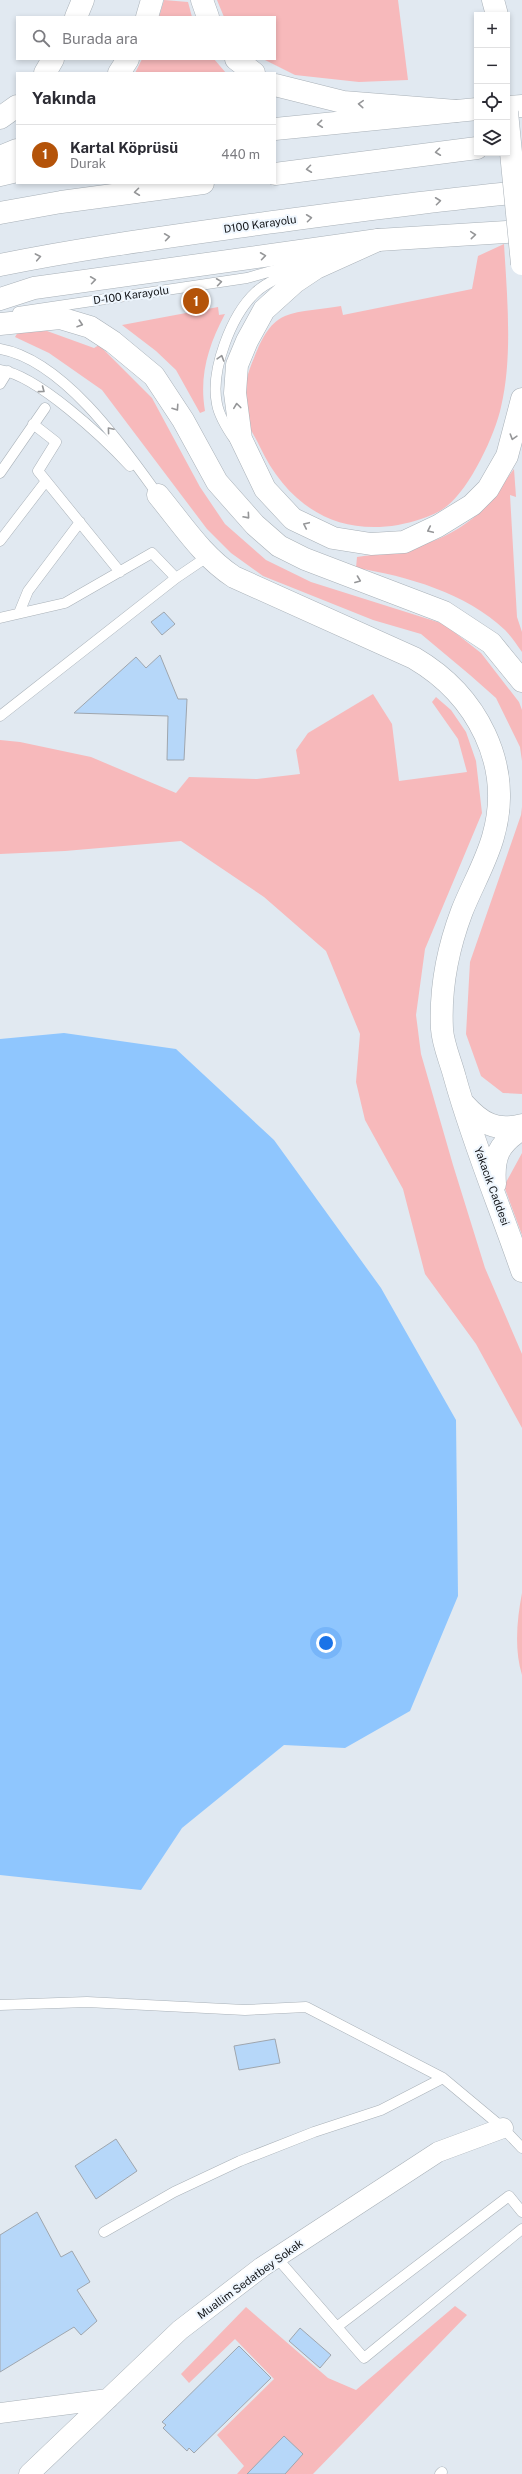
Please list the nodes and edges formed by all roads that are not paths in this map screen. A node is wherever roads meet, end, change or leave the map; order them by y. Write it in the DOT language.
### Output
graph roads {
  1 [pos="83,0"];
  2 [pos="152,0"];
  3 [pos="202,0"];
  4 [pos="493,0"];
  5 [pos="496,0"];
  6 [pos="496,12"];
  7 [pos="497,12"];
  8 [pos="76,16"];
  9 [pos="147,16"];
  10 [pos="208,16"];
  11 [pos="52,60"];
  12 [pos="127,60"];
  13 [pos="237,60"];
  14 [pos="45,72"];
  15 [pos="120,72"];
  16 [pos="253,72"];
  17 [pos="276,85"];
  18 [pos="522,106"];
  19 [pos="16,107"];
  20 [pos="510,107"];
  21 [pos="466,110"];
  22 [pos="0,118"];
  23 [pos="508,120"];
  24 [pos="276,129"];
  25 [pos="522,144"];
  26 [pos="510,146"];
  27 [pos="474,148"];
  28 [pos="16,150"];
  29 [pos="0,157"];
  30 [pos="16,172"];
  31 [pos="276,174"];
  32 [pos="0,175"];
  33 [pos="196,184"];
  34 [pos="522,192"];
  35 [pos="0,213"];
  36 [pos="522,231"];
  37 [pos="378,240"];
  38 [pos="522,264"];
  39 [pos="0,265"];
  40 [pos="0,299"];
  41 [pos="0,315"];
  42 [pos="0,324"];
  43 [pos="0,349"];
  44 [pos="4,371"];
  45 [pos="0,384"];
  46 [pos="522,399"];
  47 [pos="45,408"];
  48 [pos="33,424"];
  49 [pos="0,473"];
  50 [pos="46,481"];
  51 [pos="158,495"];
  52 [pos="80,522"];
  53 [pos="0,541"];
  54 [pos="207,556"];
  55 [pos="120,572"];
  56 [pos="176,578"];
  57 [pos="19,613"];
  58 [pos="0,618"];
  59 [pos="522,682"];
  60 [pos="0,716"];
  61 [pos="462,1102"];
  62 [pos="522,1125"];
  63 [pos="522,1129"];
  64 [pos="495,1194"];
  65 [pos="522,1271"];
  66 [pos="0,2005"];
  67 [pos="443,2078"];
  68 [pos="503,2128"];
  69 [pos="522,2148"];
  70 [pos="522,2212"];
  71 [pos="522,2229"];
  72 [pos="104,2232"];
  73 [pos="277,2258"];
  74 [pos="338,2326"];
  75 [pos="108,2399"];
  76 [pos="0,2413"];
  77 [pos="29,2474"];
  1 -- 8 [label="main road"];
  2 -- 9 [label="main road"];
  3 -- 10 [label="main road"];
  4 -- 6 [label="main road"];
  5 -- 7 [label="main road"];
  11 -- 14 [label="main road"];
  12 -- 15 [label="main road"];
  13 -- 16 [label="main road"];
  21 -- 17 [label="main road, one-way"];
  18 -- 20 [label="main road"];
  19 -- 22 [label="main road"];
  21 -- 24 [label="main road, one-way"];
  23 -- 38 [label="main road, bridge"];
  25 -- 26 [label="main road"];
  27 -- 31 [label="main road, one-way"];
  28 -- 29 [label="main road"];
  30 -- 32 [label="main road"];
  33 -- 35 [label="main road, one-way"];
  39 -- 34 [label="main road, D100 Karayolu, one-way"];
  37 -- 36 [label="main road, one-way"];
  40 -- 37 [label="main road, one-way"];
  41 -- 37 [label="lane, D-100 Karayolu, one-way"];
  46 -- 37 [label="main road, one-way"];
  42 -- 59 [label="main road, one-way"];
  51 -- 43 [label="lane, one-way"];
  44 -- 45 [label="lane"];
  44 -- 51 [label="lane, one-way"];
  47 -- 48 [label="lane"];
  48 -- 49 [label="lane"];
  48 -- 50 [label="lane"];
  50 -- 52 [label="lane"];
  50 -- 53 [label="lane"];
  51 -- 54 [label="main road, Yakacık Caddesi"];
  52 -- 55 [label="lane"];
  52 -- 57 [label="lane"];
  54 -- 56 [label="lane"];
  54 -- 61 [label="main road, Yakacık Caddesi"];
  55 -- 56 [label="lane"];
  55 -- 57 [label="lane"];
  56 -- 60 [label="lane"];
  57 -- 58 [label="lane"];
  61 -- 62 [label="main road"];
  61 -- 64 [label="main road, Yakacık Caddesi"];
  63 -- 64 [label="main road"];
  64 -- 65 [label="main road, Yakacık Caddesi"];
  66 -- 67 [label="lane"];
  67 -- 68 [label="lane"];
  67 -- 72 [label="lane"];
  68 -- 69 [label="lane"];
  68 -- 73 [label="street, Muallim Sedatbey Sokak"];
  70 -- 74 [label="lane"];
  71 -- 74 [label="lane"];
  73 -- 74 [label="lane"];
  73 -- 75 [label="street, Muallim Sedatbey Sokak"];
  75 -- 76 [label="street"];
  75 -- 77 [label="street, Muallim Sedatbey Sokak"];
}
